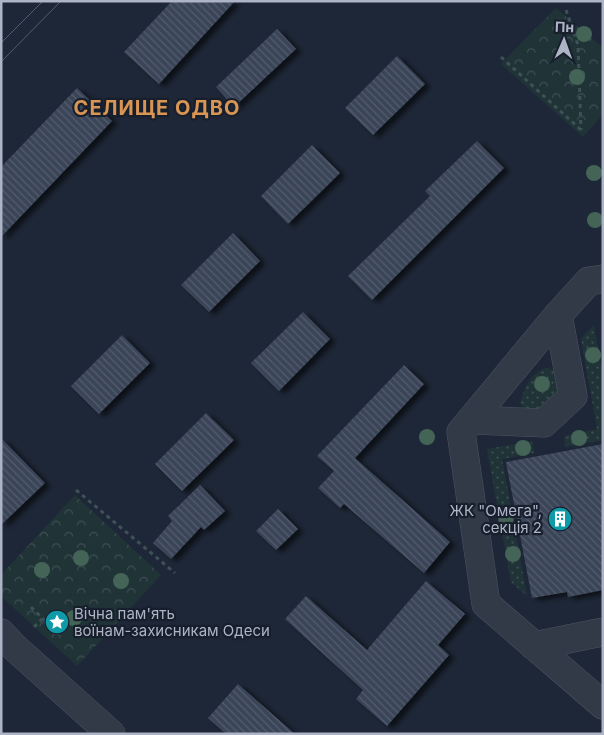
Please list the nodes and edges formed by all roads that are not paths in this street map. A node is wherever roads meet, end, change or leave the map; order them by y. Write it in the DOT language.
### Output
graph roads {
  1 [pos="603,279"];
  2 [pos="558,315"];
  3 [pos="471,420"];
  4 [pos="603,632"];
  5 [pos="1,633"];
  6 [pos="534,646"];
  7 [pos="603,705"];
  8 [pos="111,734"];
  1 -- 2 [label="street"];
  2 -- 3 [label="street"];
  2 -- 3 [label="street"];
  3 -- 6 [label="street"];
  4 -- 6 [label="street"];
  5 -- 8 [label="street"];
  6 -- 7 [label="street"];
}
